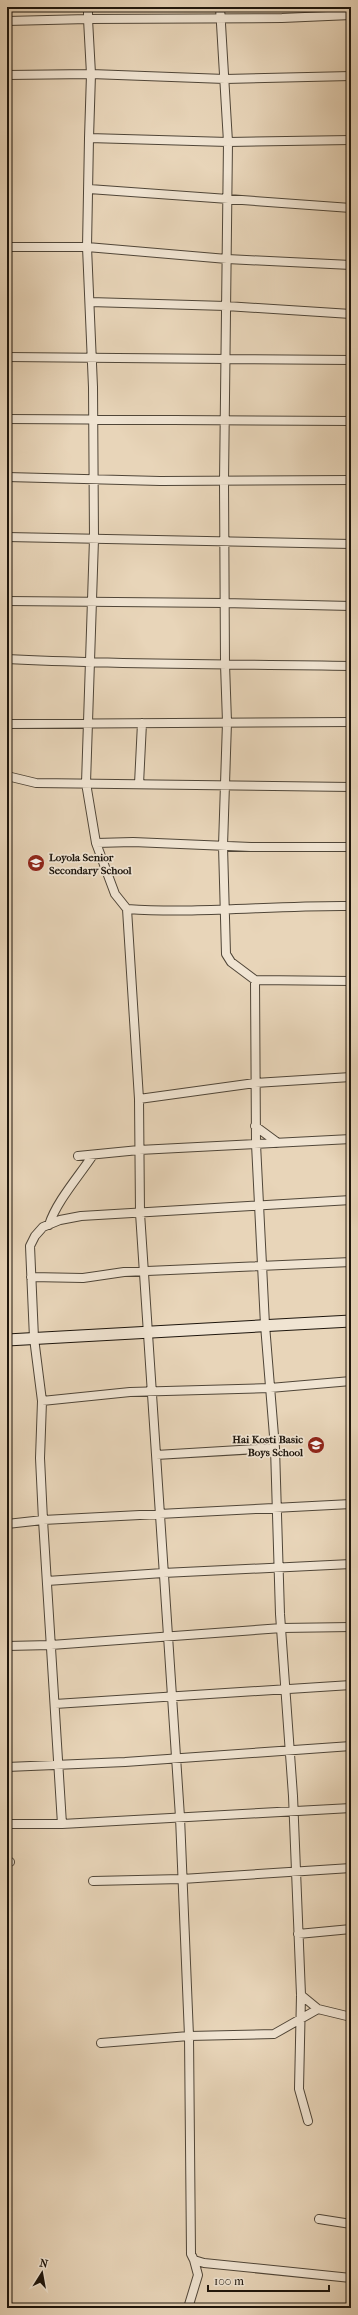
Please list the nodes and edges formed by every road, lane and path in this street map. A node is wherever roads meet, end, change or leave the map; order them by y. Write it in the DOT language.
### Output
graph roads {
  1 [pos="88,7"];
  2 [pos="220,7"];
  3 [pos="351,15"];
  4 [pos="220,17"];
  5 [pos="88,19"];
  6 [pos="7,21"];
  7 [pos="91,74"];
  8 [pos="7,75"];
  9 [pos="351,76"];
  10 [pos="225,79"];
  11 [pos="89,138"];
  12 [pos="351,140"];
  13 [pos="228,142"];
  14 [pos="89,189"];
  15 [pos="226,200"];
  16 [pos="351,208"];
  17 [pos="7,247"];
  18 [pos="87,247"];
  19 [pos="227,259"];
  20 [pos="351,265"];
  21 [pos="90,302"];
  22 [pos="226,306"];
  23 [pos="351,314"];
  24 [pos="7,357"];
  25 [pos="91,358"];
  26 [pos="225,359"];
  27 [pos="351,360"];
  28 [pos="7,419"];
  29 [pos="94,419"];
  30 [pos="351,421"];
  31 [pos="225,422"];
  32 [pos="7,477"];
  33 [pos="93,479"];
  34 [pos="351,480"];
  35 [pos="224,482"];
  36 [pos="7,537"];
  37 [pos="94,540"];
  38 [pos="224,540"];
  39 [pos="351,544"];
  40 [pos="7,601"];
  41 [pos="93,602"];
  42 [pos="224,603"];
  43 [pos="351,606"];
  44 [pos="7,659"];
  45 [pos="90,664"];
  46 [pos="225,664"];
  47 [pos="351,666"];
  48 [pos="227,722"];
  49 [pos="351,722"];
  50 [pos="89,723"];
  51 [pos="142,723"];
  52 [pos="7,724"];
  53 [pos="7,776"];
  54 [pos="86,783"];
  55 [pos="139,784"];
  56 [pos="225,786"];
  57 [pos="351,787"];
  58 [pos="96,843"];
  59 [pos="223,846"];
  60 [pos="351,847"];
  61 [pos="351,906"];
  62 [pos="127,909"];
  63 [pos="224,909"];
  64 [pos="255,980"];
  65 [pos="351,981"];
  66 [pos="351,1077"];
  67 [pos="255,1083"];
  68 [pos="139,1099"];
  69 [pos="256,1126"];
  70 [pos="351,1139"];
  71 [pos="278,1143"];
  72 [pos="256,1144"];
  73 [pos="139,1150"];
  74 [pos="93,1155"];
  75 [pos="78,1156"];
  76 [pos="351,1200"];
  77 [pos="259,1205"];
  78 [pos="140,1213"];
  79 [pos="49,1225"];
  80 [pos="351,1262"];
  81 [pos="262,1268"];
  82 [pos="145,1271"];
  83 [pos="30,1277"];
  84 [pos="351,1320"];
  85 [pos="265,1325"];
  86 [pos="149,1331"];
  87 [pos="34,1338"];
  88 [pos="7,1340"];
  89 [pos="351,1381"];
  90 [pos="270,1388"];
  91 [pos="153,1390"];
  92 [pos="42,1401"];
  93 [pos="275,1448"];
  94 [pos="156,1455"];
  95 [pos="351,1504"];
  96 [pos="276,1507"];
  97 [pos="159,1514"];
  98 [pos="43,1520"];
  99 [pos="7,1524"];
  100 [pos="351,1564"];
  101 [pos="278,1567"];
  102 [pos="163,1573"];
  103 [pos="47,1582"];
  104 [pos="351,1627"];
  105 [pos="282,1628"];
  106 [pos="169,1635"];
  107 [pos="51,1645"];
  108 [pos="7,1646"];
  109 [pos="351,1684"];
  110 [pos="287,1688"];
  111 [pos="173,1696"];
  112 [pos="55,1704"];
  113 [pos="351,1746"];
  114 [pos="290,1750"];
  115 [pos="177,1758"];
  116 [pos="60,1764"];
  117 [pos="7,1767"];
  118 [pos="351,1808"];
  119 [pos="293,1811"];
  120 [pos="180,1817"];
  121 [pos="7,1824"];
  122 [pos="62,1824"];
  123 [pos="351,1868"];
  124 [pos="296,1872"];
  125 [pos="182,1879"];
  126 [pos="93,1881"];
  127 [pos="351,1929"];
  128 [pos="298,1934"];
  129 [pos="301,1995"];
  130 [pos="318,2009"];
  131 [pos="351,2017"];
  132 [pos="300,2019"];
  133 [pos="189,2036"];
  134 [pos="101,2043"];
  135 [pos="308,2121"];
  136 [pos="319,2219"];
  137 [pos="351,2224"];
  138 [pos="194,2260"];
  139 [pos="351,2278"];
  140 [pos="188,2308"];
  1 -- 5 [label="street"];
  2 -- 4 [label="street"];
  3 -- 4 [label="street"];
  4 -- 5 [label="street"];
  4 -- 10 [label="street"];
  5 -- 6 [label="street"];
  5 -- 7 [label="street"];
  7 -- 8 [label="street"];
  7 -- 10 [label="street"];
  7 -- 11 [label="street"];
  9 -- 10 [label="street"];
  10 -- 13 [label="street"];
  11 -- 13 [label="street"];
  11 -- 14 [label="street"];
  12 -- 13 [label="street"];
  13 -- 15 [label="street"];
  14 -- 15 [label="street"];
  14 -- 18 [label="street"];
  15 -- 16 [label="street"];
  15 -- 19 [label="street"];
  17 -- 18 [label="street"];
  18 -- 19 [label="street"];
  18 -- 21 [label="street"];
  19 -- 20 [label="street"];
  19 -- 22 [label="street"];
  21 -- 22 [label="street"];
  21 -- 25 [label="street"];
  22 -- 23 [label="street"];
  22 -- 26 [label="street"];
  24 -- 25 [label="street"];
  25 -- 26 [label="street"];
  25 -- 29 [label="street"];
  26 -- 27 [label="street"];
  26 -- 31 [label="street"];
  28 -- 29 [label="street"];
  29 -- 31 [label="street"];
  29 -- 33 [label="street"];
  30 -- 31 [label="street"];
  31 -- 35 [label="street"];
  32 -- 33 [label="street"];
  33 -- 35 [label="street"];
  33 -- 37 [label="street"];
  34 -- 35 [label="street"];
  35 -- 38 [label="street"];
  36 -- 37 [label="street"];
  37 -- 38 [label="street"];
  37 -- 41 [label="street"];
  38 -- 39 [label="street"];
  38 -- 42 [label="street"];
  40 -- 41 [label="street"];
  41 -- 42 [label="street"];
  41 -- 45 [label="street"];
  42 -- 43 [label="street"];
  42 -- 46 [label="street"];
  44 -- 45 [label="street"];
  45 -- 46 [label="street"];
  45 -- 50 [label="street"];
  46 -- 47 [label="street"];
  46 -- 48 [label="street"];
  48 -- 49 [label="street"];
  48 -- 51 [label="street"];
  48 -- 56 [label="street"];
  50 -- 51 [label="street"];
  50 -- 52 [label="street"];
  50 -- 54 [label="street"];
  51 -- 55 [label="street"];
  53 -- 54 [label="street"];
  54 -- 55 [label="street"];
  54 -- 58 [label="street"];
  55 -- 56 [label="street"];
  56 -- 57 [label="street"];
  56 -- 59 [label="street"];
  58 -- 59 [label="street"];
  58 -- 62 [label="street"];
  59 -- 60 [label="street"];
  59 -- 63 [label="street"];
  61 -- 63 [label="street"];
  62 -- 63 [label="street"];
  62 -- 68 [label="street"];
  63 -- 64 [label="street"];
  64 -- 65 [label="street"];
  64 -- 67 [label="street"];
  66 -- 67 [label="street"];
  67 -- 68 [label="street"];
  67 -- 69 [label="street"];
  68 -- 73 [label="street"];
  69 -- 71 [label="street"];
  69 -- 72 [label="street"];
  70 -- 71 [label="street"];
  71 -- 72 [label="street"];
  72 -- 73 [label="street"];
  72 -- 77 [label="street"];
  73 -- 74 [label="street"];
  73 -- 78 [label="street"];
  74 -- 75 [label="street"];
  74 -- 79 [label="street"];
  76 -- 77 [label="street"];
  77 -- 78 [label="street"];
  77 -- 81 [label="street"];
  78 -- 79 [label="street"];
  78 -- 82 [label="street"];
  79 -- 83 [label="street"];
  80 -- 81 [label="street"];
  81 -- 82 [label="street"];
  81 -- 85 [label="street"];
  82 -- 83 [label="street"];
  82 -- 86 [label="street"];
  83 -- 87 [label="street"];
  84 -- 85 [label="main road"];
  85 -- 86 [label="main road"];
  85 -- 90 [label="street"];
  86 -- 87 [label="main road"];
  86 -- 91 [label="street"];
  87 -- 88 [label="main road"];
  87 -- 92 [label="street"];
  89 -- 90 [label="street"];
  90 -- 91 [label="street"];
  90 -- 93 [label="street"];
  91 -- 92 [label="street"];
  91 -- 94 [label="street"];
  92 -- 98 [label="street"];
  93 -- 94 [label="street"];
  93 -- 96 [label="street"];
  94 -- 97 [label="street"];
  95 -- 96 [label="street"];
  96 -- 97 [label="street"];
  96 -- 101 [label="street"];
  97 -- 98 [label="street"];
  97 -- 102 [label="street"];
  98 -- 99 [label="street"];
  98 -- 103 [label="street"];
  100 -- 101 [label="street"];
  101 -- 102 [label="street"];
  101 -- 105 [label="street"];
  102 -- 103 [label="street"];
  102 -- 106 [label="street"];
  103 -- 107 [label="street"];
  104 -- 105 [label="street"];
  105 -- 106 [label="street"];
  105 -- 110 [label="street"];
  106 -- 107 [label="street"];
  106 -- 111 [label="street"];
  107 -- 108 [label="street"];
  107 -- 112 [label="street"];
  109 -- 110 [label="street"];
  110 -- 111 [label="street"];
  110 -- 114 [label="street"];
  111 -- 112 [label="street"];
  111 -- 115 [label="street"];
  112 -- 116 [label="street"];
  113 -- 114 [label="street"];
  114 -- 115 [label="street"];
  114 -- 119 [label="street"];
  115 -- 116 [label="street"];
  115 -- 120 [label="street"];
  116 -- 117 [label="street"];
  116 -- 122 [label="street"];
  118 -- 119 [label="street"];
  119 -- 120 [label="street"];
  119 -- 124 [label="street"];
  120 -- 122 [label="street"];
  120 -- 125 [label="street"];
  121 -- 122 [label="street"];
  123 -- 124 [label="street"];
  124 -- 125 [label="street"];
  124 -- 128 [label="street"];
  125 -- 126 [label="street"];
  125 -- 133 [label="street"];
  127 -- 128 [label="street"];
  128 -- 129 [label="street"];
  129 -- 130 [label="street"];
  129 -- 132 [label="street"];
  130 -- 131 [label="street"];
  130 -- 132 [label="street"];
  132 -- 133 [label="street"];
  132 -- 135 [label="street"];
  133 -- 134 [label="street"];
  133 -- 138 [label="street"];
  136 -- 137 [label="street"];
  138 -- 139 [label="street"];
  138 -- 140 [label="street"];
}
